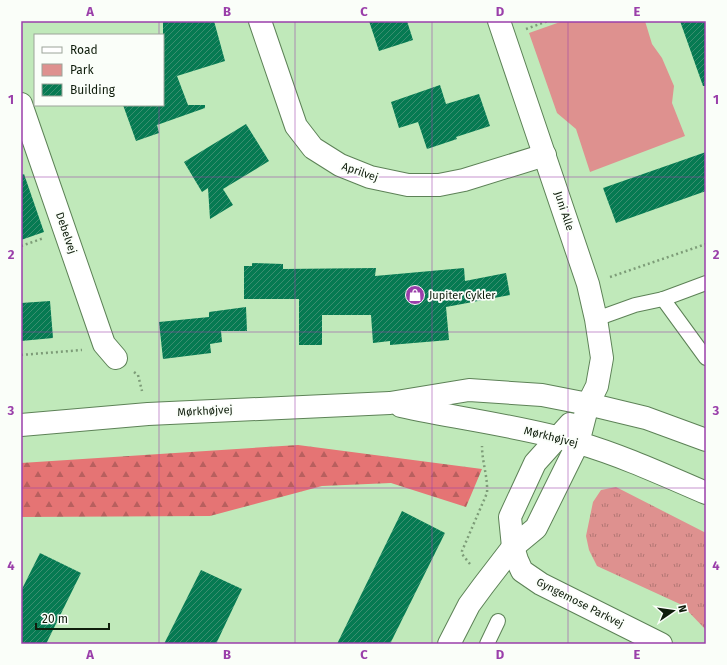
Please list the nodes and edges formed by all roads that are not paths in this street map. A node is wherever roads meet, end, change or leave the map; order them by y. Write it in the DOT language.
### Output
graph roads {
  1 [pos="260,21"];
  2 [pos="499,21"];
  3 [pos="21,104"];
  4 [pos="545,155"];
  5 [pos="706,283"];
  6 [pos="663,299"];
  7 [pos="596,319"];
  8 [pos="110,351"];
  9 [pos="706,358"];
  10 [pos="390,403"];
  11 [pos="588,404"];
  12 [pos="21,425"];
  13 [pos="568,440"];
  14 [pos="706,440"];
  15 [pos="706,493"];
  16 [pos="513,547"];
  17 [pos="498,621"];
  18 [pos="449,644"];
  19 [pos="487,644"];
  20 [pos="662,644"];
  1 -- 4 [label="street, Aprilvej"];
  2 -- 4 [label="street, Juni Alle"];
  3 -- 8 [label="street, Debelvej"];
  4 -- 7 [label="street, Juni Alle"];
  5 -- 6 [label="lane"];
  6 -- 7 [label="lane"];
  6 -- 9 [label="lane"];
  7 -- 11 [label="street, Juni Alle"];
  10 -- 11 [label="street, Mørkhøjvej"];
  10 -- 12 [label="street, Mørkhøjvej"];
  10 -- 13 [label="street, Mørkhøjvej"];
  11 -- 13 [label="street, Gyngemose Parkvej"];
  11 -- 14 [label="street, Mørkhøjvej"];
  13 -- 15 [label="street, Mørkhøjvej"];
  13 -- 16 [label="street, Gyngemose Parkvej"];
  13 -- 16 [label="street, Gyngemose Parkvej"];
  16 -- 18 [label="street, Gyngemose Parkvej"];
  16 -- 20 [label="street, Gyngemose Parkvej"];
  17 -- 19 [label="lane"];
}
